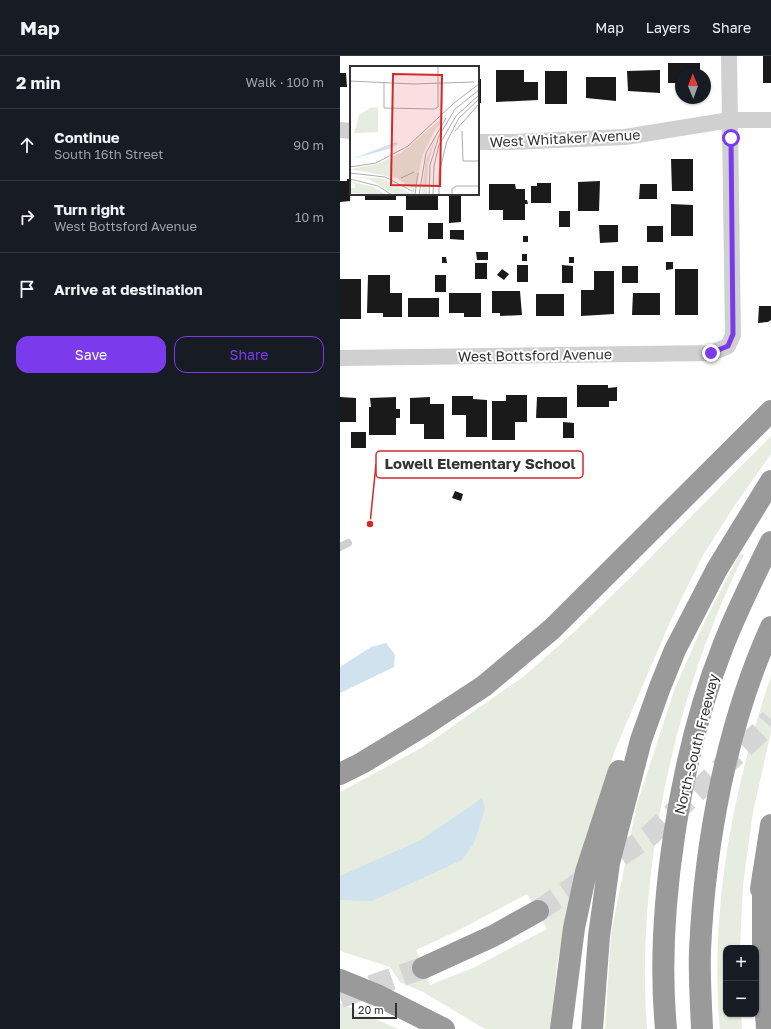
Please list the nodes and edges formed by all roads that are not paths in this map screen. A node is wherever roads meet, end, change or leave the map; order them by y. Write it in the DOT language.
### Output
graph roads {
  1 [pos="729,56"];
  2 [pos="730,120"];
  3 [pos="771,120"];
  4 [pos="340,130"];
  5 [pos="350,131"];
  6 [pos="479,142"];
  7 [pos="340,358"];
  8 [pos="771,411"];
  9 [pos="771,481"];
  10 [pos="771,542"];
  11 [pos="771,627"];
  12 [pos="641,740"];
  13 [pos="340,774"];
  14 [pos="771,825"];
  15 [pos="763,875"];
  16 [pos="538,912"];
  17 [pos="755,945"];
  18 [pos="423,968"];
  19 [pos="340,980"];
  20 [pos="755,1017"];
  21 [pos="444,1029"];
  22 [pos="561,1029"];
  23 [pos="592,1029"];
  24 [pos="666,1029"];
  25 [pos="702,1029"];
  26 [pos="756,1029"];
  27 [pos="767,1029"];
  1 -- 2 [label="street"];
  2 -- 3 [label="street, West Whitaker Avenue"];
  2 -- 6 [label="street, West Whitaker Avenue"];
  2 -- 7 [label="street, West Bottsford Avenue"];
  4 -- 5 [label="street"];
  8 -- 13 [label="highway"];
  9 -- 12 [label="highway"];
  10 -- 24 [label="highway, North-South Freeway"];
  11 -- 25 [label="highway"];
  12 -- 22 [label="highway"];
  12 -- 23 [label="highway"];
  14 -- 15 [label="highway"];
  15 -- 17 [label="highway"];
  15 -- 27 [label="highway"];
  16 -- 18 [label="highway"];
  19 -- 21 [label="highway"];
  20 -- 26 [label="highway"];
}
